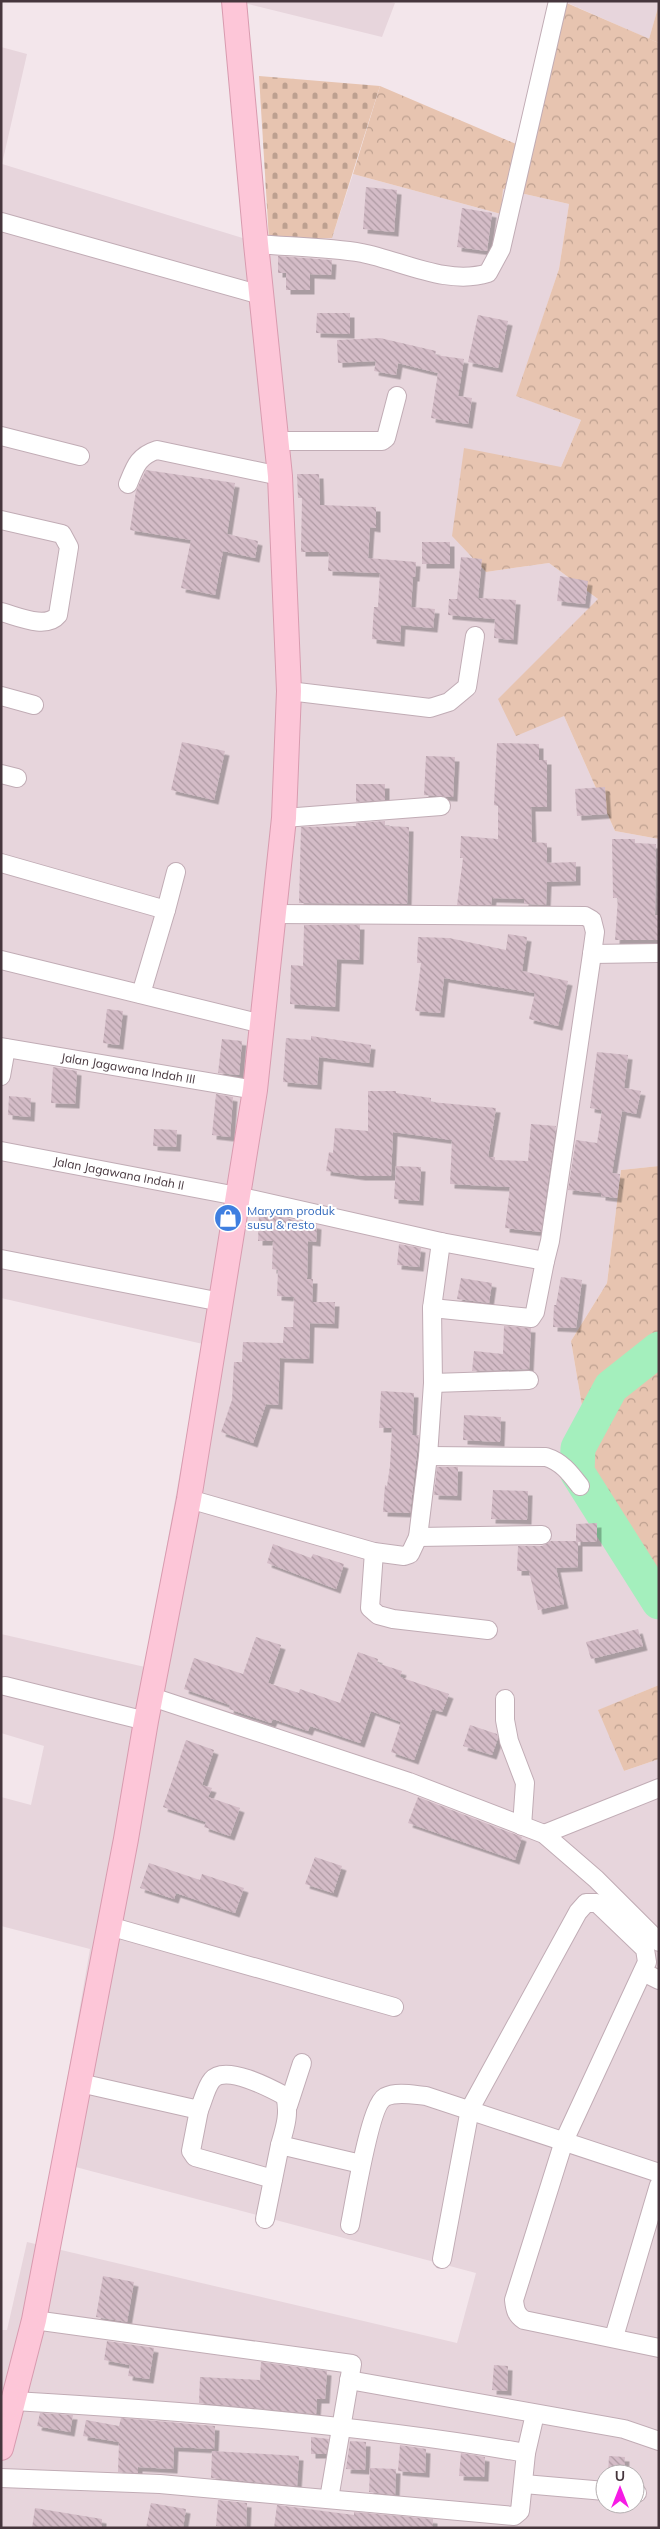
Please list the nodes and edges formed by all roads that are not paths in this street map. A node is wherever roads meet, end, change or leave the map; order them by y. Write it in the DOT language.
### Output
graph roads {
  1 [pos="234,1"];
  2 [pos="558,1"];
  3 [pos="1,222"];
  4 [pos="256,244"];
  5 [pos="261,295"];
  6 [pos="397,396"];
  7 [pos="1,436"];
  8 [pos="276,441"];
  9 [pos="80,456"];
  10 [pos="280,476"];
  11 [pos="128,484"];
  12 [pos="1,520"];
  13 [pos="1,612"];
  14 [pos="475,636"];
  15 [pos="289,691"];
  16 [pos="1,696"];
  17 [pos="34,705"];
  18 [pos="441,806"];
  19 [pos="284,818"];
  20 [pos="1,863"];
  21 [pos="176,872"];
  22 [pos="166,910"];
  23 [pos="275,914"];
  24 [pos="592,954"];
  25 [pos="659,954"];
  26 [pos="1,960"];
  27 [pos="141,994"];
  28 [pos="262,1024"];
  29 [pos="4,1047"];
  30 [pos="1,1076"];
  31 [pos="254,1090"];
  32 [pos="1,1151"];
  33 [pos="237,1196"];
  34 [pos="441,1242"];
  35 [pos="1,1259"];
  36 [pos="545,1261"];
  37 [pos="221,1302"];
  38 [pos="432,1308"];
  39 [pos="530,1380"];
  40 [pos="433,1383"];
  41 [pos="428,1456"];
  42 [pos="580,1486"];
  43 [pos="189,1499"];
  44 [pos="542,1535"];
  45 [pos="418,1538"];
  46 [pos="374,1552"];
  47 [pos="488,1630"];
  48 [pos="5,1686"];
  49 [pos="152,1697"];
  50 [pos="505,1699"];
  51 [pos="146,1721"];
  52 [pos="659,1788"];
  53 [pos="522,1826"];
  54 [pos="544,1834"];
  55 [pos="109,1926"];
  56 [pos="659,1942"];
  57 [pos="643,1972"];
  58 [pos="659,1980"];
  59 [pos="394,2007"];
  60 [pos="302,2063"];
  61 [pos="80,2083"];
  62 [pos="288,2106"];
  63 [pos="470,2109"];
  64 [pos="199,2110"];
  65 [pos="564,2141"];
  66 [pos="280,2145"];
  67 [pos="361,2164"];
  68 [pos="659,2173"];
  69 [pos="273,2179"];
  70 [pos="659,2185"];
  71 [pos="265,2219"];
  72 [pos="350,2225"];
  73 [pos="442,2259"];
  74 [pos="34,2320"];
  75 [pos="614,2338"];
  76 [pos="659,2348"];
  77 [pos="349,2380"];
  78 [pos="14,2401"];
  79 [pos="535,2414"];
  80 [pos="341,2427"];
  81 [pos="659,2441"];
  82 [pos="1,2448"];
  83 [pos="526,2453"];
  84 [pos="1,2478"];
  85 [pos="524,2484"];
  86 [pos="595,2490"];
  87 [pos="329,2499"];
  1 -- 4 [label="street"];
  2 -- 4 [label="street"];
  3 -- 5 [label="street"];
  4 -- 5 [label="street"];
  5 -- 8 [label="street"];
  6 -- 8 [label="street"];
  7 -- 9 [label="street"];
  8 -- 10 [label="street"];
  10 -- 11 [label="street"];
  10 -- 15 [label="street"];
  12 -- 13 [label="street"];
  14 -- 15 [label="street"];
  15 -- 19 [label="street"];
  16 -- 17 [label="street"];
  18 -- 19 [label="street"];
  19 -- 23 [label="street"];
  20 -- 22 [label="street"];
  21 -- 22 [label="street"];
  22 -- 27 [label="street"];
  23 -- 24 [label="street"];
  23 -- 28 [label="street"];
  24 -- 25 [label="street"];
  24 -- 36 [label="street"];
  26 -- 27 [label="street"];
  27 -- 28 [label="street"];
  28 -- 31 [label="street"];
  29 -- 30 [label="street"];
  29 -- 31 [label="street, Jalan Jagawana Indah III"];
  31 -- 33 [label="street"];
  32 -- 33 [label="street, Jalan Jagawana Indah II"];
  33 -- 34 [label="street, Jalan Jagawana Indah II"];
  33 -- 37 [label="street"];
  34 -- 36 [label="street, Jalan Jagawana Indah II"];
  34 -- 38 [label="street"];
  35 -- 37 [label="street"];
  36 -- 38 [label="street"];
  37 -- 43 [label="street"];
  38 -- 40 [label="street"];
  39 -- 40 [label="street"];
  40 -- 41 [label="street"];
  41 -- 42 [label="street"];
  41 -- 45 [label="street"];
  43 -- 46 [label="street"];
  43 -- 49 [label="street"];
  44 -- 45 [label="street"];
  45 -- 46 [label="street"];
  46 -- 47 [label="street"];
  48 -- 51 [label="street"];
  49 -- 51 [label="street"];
  49 -- 53 [label="street"];
  50 -- 53 [label="street"];
  51 -- 55 [label="street"];
  52 -- 54 [label="street"];
  53 -- 54 [label="street"];
  54 -- 56 [label="street"];
  55 -- 59 [label="street"];
  55 -- 61 [label="street"];
  57 -- 58 [label="street"];
  57 -- 63 [label="street"];
  57 -- 65 [label="street"];
  60 -- 62 [label="street"];
  61 -- 64 [label="street"];
  61 -- 74 [label="street"];
  62 -- 64 [label="street"];
  62 -- 66 [label="street"];
  63 -- 65 [label="street"];
  63 -- 67 [label="street"];
  63 -- 73 [label="street"];
  64 -- 69 [label="street"];
  65 -- 68 [label="street"];
  65 -- 75 [label="street"];
  66 -- 67 [label="street"];
  66 -- 69 [label="street"];
  67 -- 72 [label="street"];
  69 -- 71 [label="street"];
  70 -- 75 [label="street"];
  74 -- 77 [label="street"];
  74 -- 78 [label="street"];
  75 -- 76 [label="street"];
  77 -- 79 [label="street"];
  77 -- 80 [label="street"];
  78 -- 80 [label="street"];
  78 -- 82 [label="street"];
  79 -- 81 [label="street"];
  79 -- 83 [label="street"];
  80 -- 83 [label="street"];
  80 -- 87 [label="street"];
  83 -- 85 [label="street"];
  84 -- 87 [label="street"];
  85 -- 86 [label="street"];
  85 -- 87 [label="street"];
}
